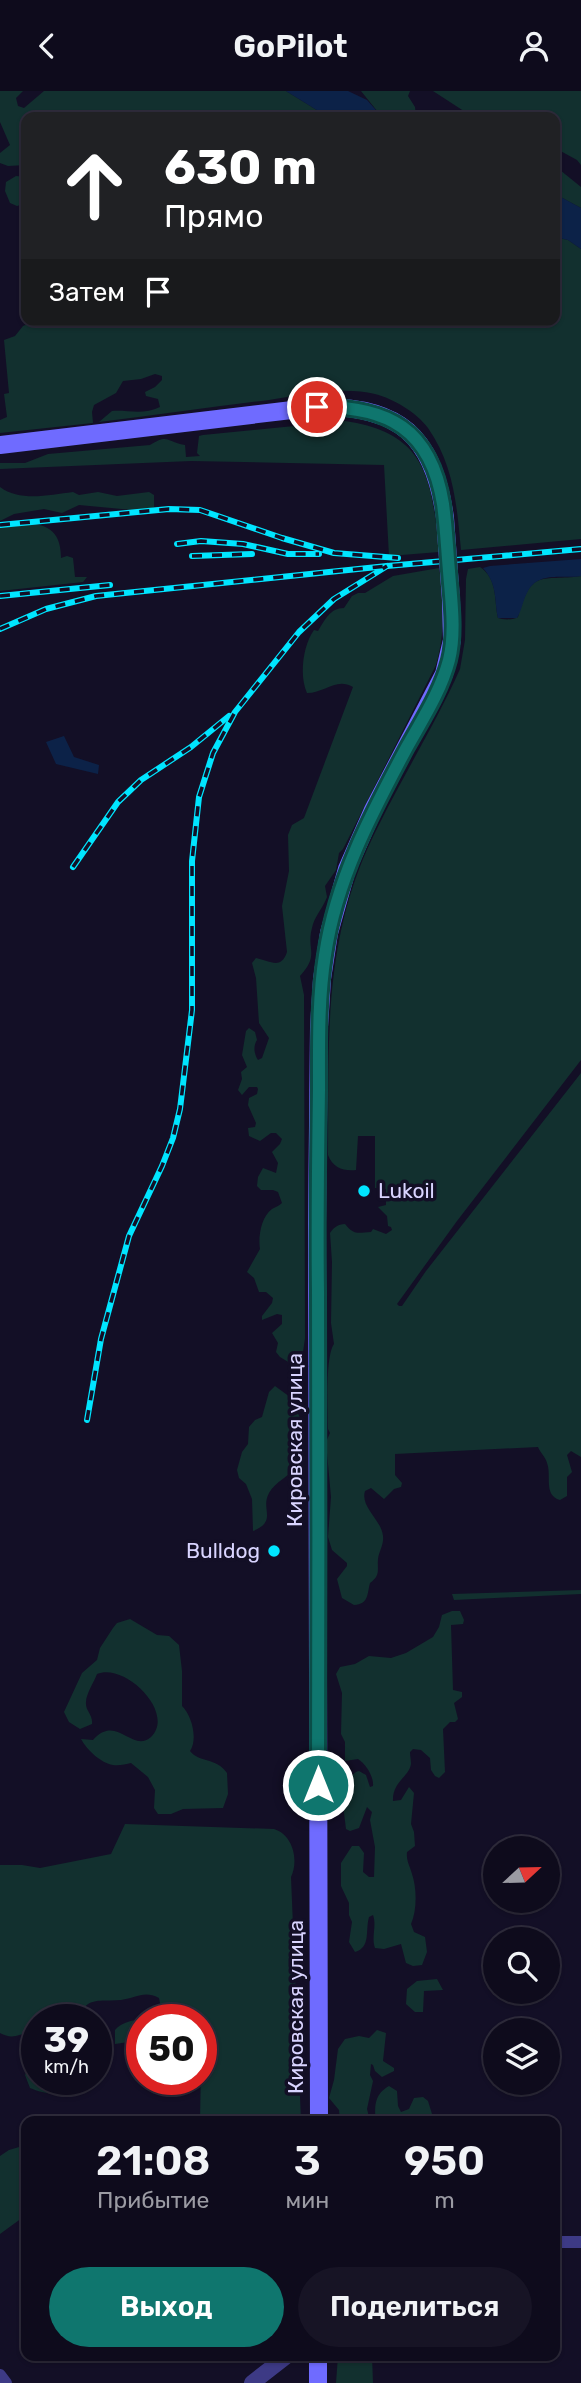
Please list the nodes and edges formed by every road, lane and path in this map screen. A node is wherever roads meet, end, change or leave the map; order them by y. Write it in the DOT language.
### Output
graph roads {
  1 [pos="0,445"];
  2 [pos="319,2116"];
  3 [pos="560,2242"];
  4 [pos="581,2242"];
  5 [pos="280,2361"];
  6 [pos="318,2361"];
  7 [pos="0,2375"];
  8 [pos="6,2383"];
  9 [pos="252,2383"];
  10 [pos="318,2383"];
  1 -- 2 [label="main road, Кировская улица, bridge"];
  3 -- 4 [label="street"];
  5 -- 9 [label="street"];
  6 -- 10 [label="main road"];
  7 -- 8 [label="street"];
}
